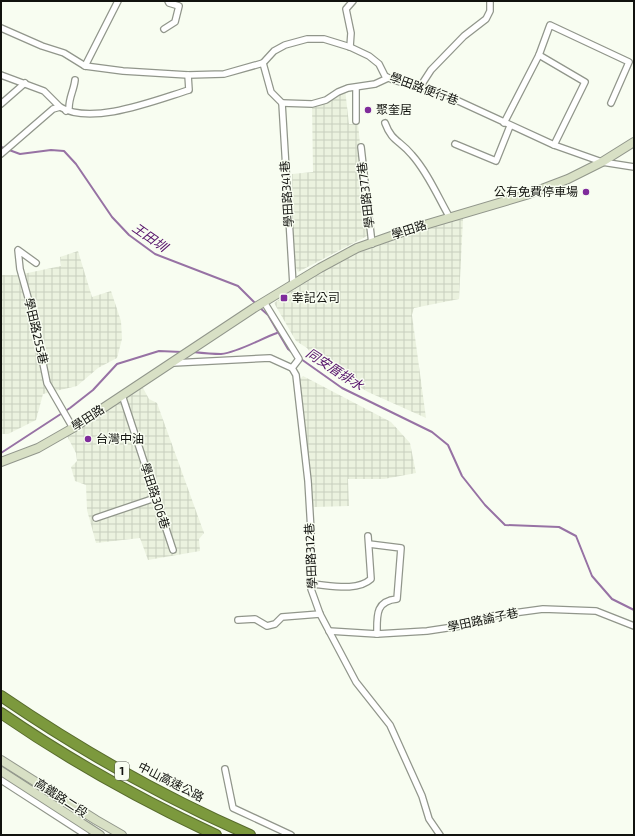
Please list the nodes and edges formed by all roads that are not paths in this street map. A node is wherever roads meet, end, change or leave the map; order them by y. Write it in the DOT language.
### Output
graph roads {
  1 [pos="118,1"];
  2 [pos="168,1"];
  3 [pos="353,1"];
  4 [pos="490,1"];
  5 [pos="1,28"];
  6 [pos="164,29"];
  7 [pos="350,47"];
  8 [pos="539,55"];
  9 [pos="263,63"];
  10 [pos="85,66"];
  11 [pos="188,74"];
  12 [pos="1,75"];
  13 [pos="388,78"];
  14 [pos="75,80"];
  15 [pos="24,84"];
  16 [pos="420,87"];
  17 [pos="356,88"];
  18 [pos="282,103"];
  19 [pos="612,103"];
  20 [pos="1,104"];
  21 [pos="60,107"];
  22 [pos="66,111"];
  23 [pos="356,121"];
  24 [pos="385,123"];
  25 [pos="504,123"];
  26 [pos="510,126"];
  27 [pos="634,142"];
  28 [pos="455,144"];
  29 [pos="554,145"];
  30 [pos="361,147"];
  31 [pos="1,154"];
  32 [pos="602,162"];
  33 [pos="634,167"];
  34 [pos="450,218"];
  35 [pos="372,244"];
  36 [pos="36,263"];
  37 [pos="293,285"];
  38 [pos="264,302"];
  39 [pos="171,363"];
  40 [pos="292,368"];
  41 [pos="122,395"];
  42 [pos="73,428"];
  43 [pos="1,462"];
  44 [pos="156,498"];
  45 [pos="96,518"];
  46 [pos="368,536"];
  47 [pos="369,544"];
  48 [pos="173,550"];
  49 [pos="312,584"];
  50 [pos="320,614"];
  51 [pos="238,620"];
  52 [pos="634,626"];
  53 [pos="329,631"];
  54 [pos="377,634"];
  55 [pos="1,696"];
  56 [pos="1,713"];
  57 [pos="1,760"];
  58 [pos="225,769"];
  59 [pos="1,771"];
  60 [pos="1,780"];
  61 [pos="86,835"];
  62 [pos="100,835"];
  63 [pos="122,835"];
  64 [pos="216,835"];
  65 [pos="250,835"];
  66 [pos="291,835"];
  67 [pos="440,835"];
  1 -- 10 [label="street"];
  2 -- 6 [label="street"];
  3 -- 7 [label="street"];
  4 -- 16 [label="street"];
  5 -- 10 [label="street, 學田路便行巷"];
  7 -- 9 [label="street, 學田路便行巷"];
  7 -- 13 [label="street, 學田路便行巷"];
  8 -- 19 [label="street"];
  8 -- 25 [label="street"];
  8 -- 29 [label="street"];
  9 -- 11 [label="street, 學田路便行巷"];
  9 -- 18 [label="street"];
  10 -- 11 [label="street, 學田路便行巷"];
  11 -- 22 [label="street"];
  12 -- 15 [label="street"];
  13 -- 16 [label="street, 學田路便行巷"];
  13 -- 17 [label="street"];
  14 -- 22 [label="street"];
  15 -- 20 [label="street"];
  15 -- 21 [label="street"];
  16 -- 25 [label="street, 學田路便行巷"];
  17 -- 18 [label="street"];
  17 -- 23 [label="street"];
  18 -- 37 [label="street, 學田路341巷"];
  21 -- 22 [label="street"];
  21 -- 31 [label="street"];
  24 -- 34 [label="street"];
  25 -- 26 [label="street, 學田路便行巷"];
  26 -- 28 [label="street"];
  26 -- 29 [label="street, 學田路便行巷"];
  27 -- 32 [label="main road, 學田路"];
  29 -- 32 [label="street, 學田路便行巷"];
  30 -- 35 [label="street, 學田路377巷"];
  32 -- 33 [label="street"];
  32 -- 34 [label="main road, 學田路"];
  34 -- 35 [label="main road, 學田路"];
  35 -- 37 [label="main road, 學田路"];
  36 -- 42 [label="street, 學田路255巷"];
  37 -- 38 [label="main road, 學田路"];
  38 -- 39 [label="main road, 學田路"];
  38 -- 40 [label="street"];
  39 -- 40 [label="street"];
  39 -- 41 [label="main road, 學田路"];
  40 -- 49 [label="street, 學田路312巷"];
  41 -- 42 [label="main road, 學田路"];
  41 -- 44 [label="street, 學田路306巷"];
  42 -- 43 [label="main road, 學田路"];
  44 -- 45 [label="street"];
  44 -- 48 [label="street, 學田路306巷"];
  46 -- 47 [label="street"];
  47 -- 49 [label="street"];
  47 -- 54 [label="street"];
  49 -- 50 [label="street, 學田路312巷"];
  50 -- 51 [label="street"];
  50 -- 53 [label="street, 學田路312巷"];
  52 -- 54 [label="street, 學田路論子巷"];
  53 -- 54 [label="street, 學田路論子巷"];
  53 -- 67 [label="street, 學田路312巷"];
  55 -- 65 [label="highway, 中山高速公路 / 1"];
  56 -- 64 [label="highway, 1"];
  57 -- 63 [label="main road, 高鐵路二段"];
  58 -- 66 [label="street"];
  59 -- 62 [label="main road, 高鐵路二段"];
  60 -- 61 [label="street, 高鐵路二段"];
}
